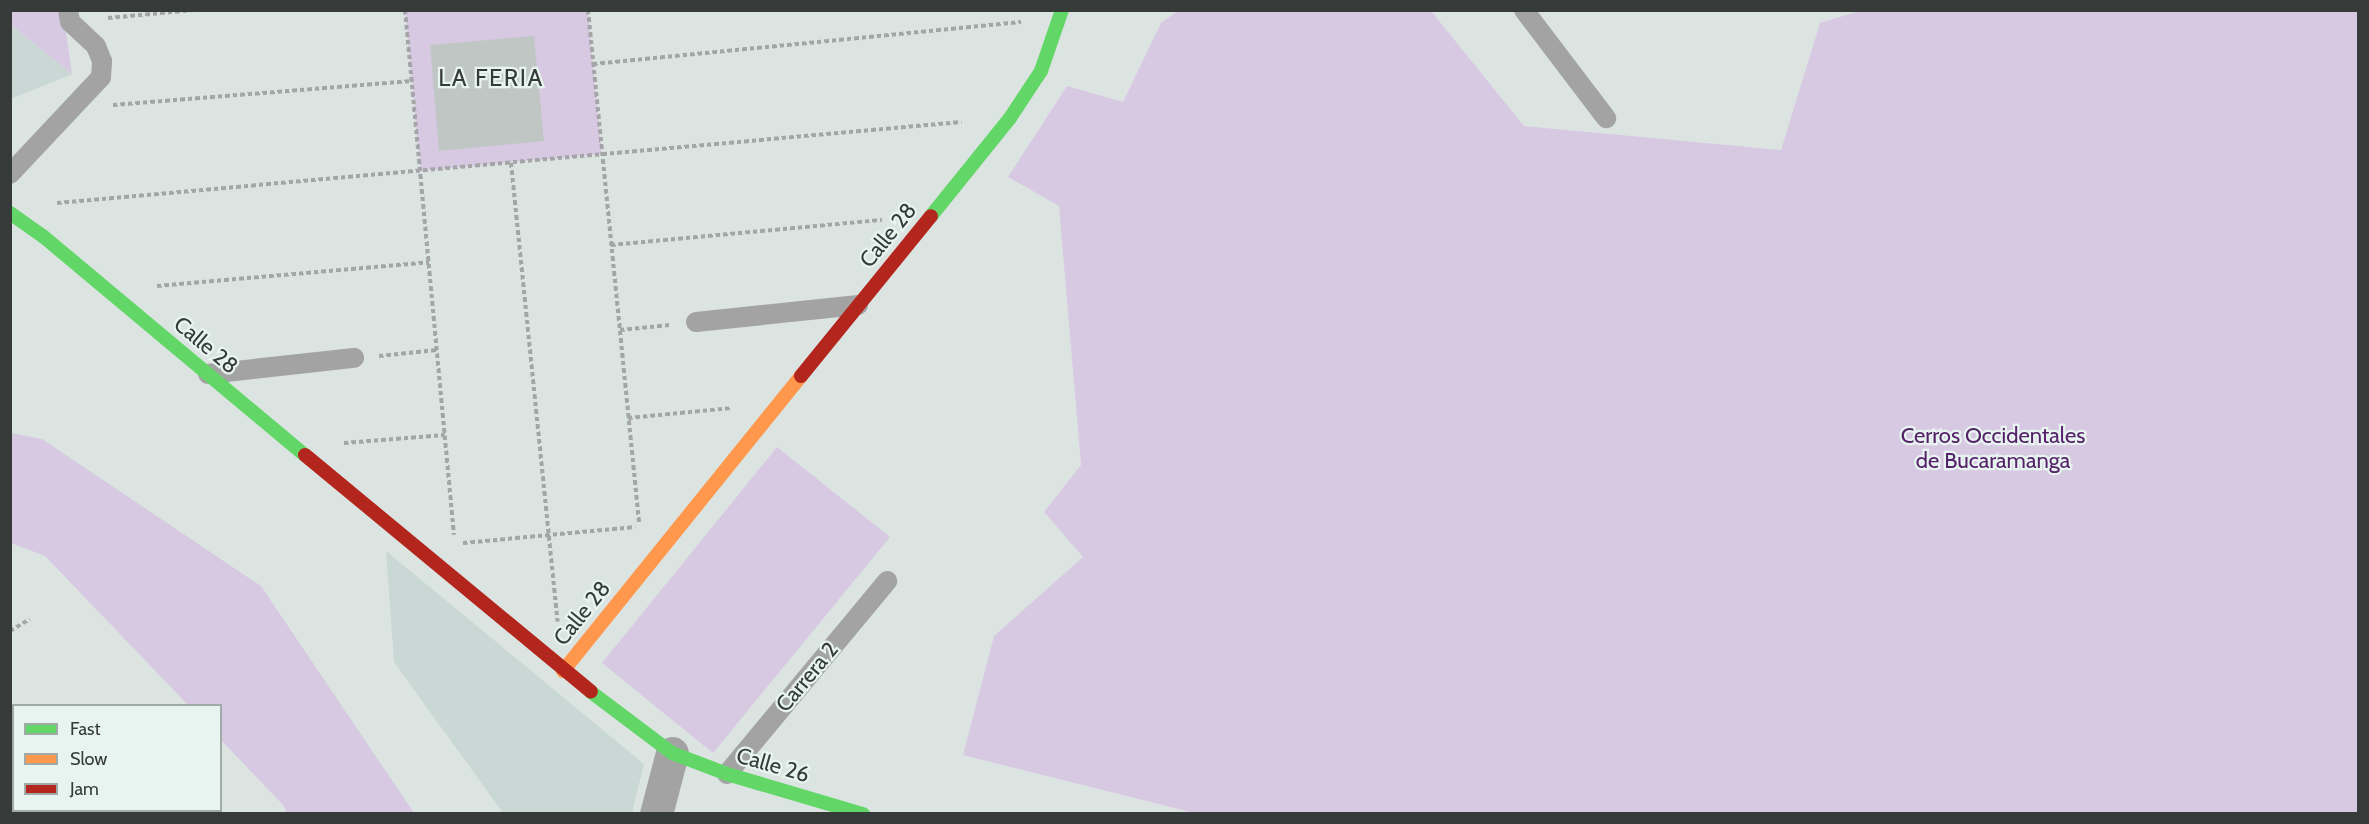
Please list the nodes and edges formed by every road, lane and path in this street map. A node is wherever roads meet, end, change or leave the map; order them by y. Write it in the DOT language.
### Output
graph roads {
  1 [pos="194,10"];
  2 [pos="405,10"];
  3 [pos="588,10"];
  4 [pos="1524,10"];
  5 [pos="1061,14"];
  6 [pos="69,16"];
  7 [pos="593,64"];
  8 [pos="411,81"];
  9 [pos="72,108"];
  10 [pos="1010,118"];
  11 [pos="1606,118"];
  12 [pos="602,154"];
  13 [pos="511,163"];
  14 [pos="420,171"];
  15 [pos="10,174"];
  16 [pos="46,205"];
  17 [pos="10,213"];
  18 [pos="930,216"];
  19 [pos="611,245"];
  20 [pos="429,262"];
  21 [pos="108,290"];
  22 [pos="858,305"];
  23 [pos="696,322"];
  24 [pos="620,330"];
  25 [pos="437,350"];
  26 [pos="354,358"];
  27 [pos="208,374"];
  28 [pos="780,403"];
  29 [pos="628,418"];
  30 [pos="445,435"];
  31 [pos="295,447"];
  32 [pos="549,535"];
  33 [pos="887,581"];
  34 [pos="30,619"];
  35 [pos="10,631"];
  36 [pos="563,671"];
  37 [pos="672,753"];
  38 [pos="727,774"];
  39 [pos="656,813"];
  40 [pos="863,813"];
  1 -- 6 [label="path"];
  2 -- 8 [label="path"];
  3 -- 7 [label="path"];
  4 -- 11 [label="lane"];
  5 -- 7 [label="path"];
  5 -- 10 [label="street, Calle 28"];
  6 -- 9 [label="lane"];
  7 -- 12 [label="path"];
  8 -- 9 [label="path"];
  8 -- 14 [label="path"];
  9 -- 15 [label="lane"];
  10 -- 12 [label="path"];
  10 -- 18 [label="street, Calle 28"];
  12 -- 13 [label="path"];
  12 -- 19 [label="path"];
  13 -- 14 [label="path"];
  13 -- 32 [label="path"];
  14 -- 16 [label="path"];
  14 -- 20 [label="path"];
  17 -- 21 [label="street, Calle 28"];
  18 -- 19 [label="path"];
  18 -- 22 [label="street, Calle 28"];
  19 -- 24 [label="path"];
  20 -- 21 [label="path"];
  20 -- 25 [label="path"];
  21 -- 27 [label="street, Calle 28"];
  22 -- 23 [label="lane"];
  22 -- 28 [label="street, Calle 28"];
  23 -- 24 [label="path"];
  24 -- 29 [label="path"];
  25 -- 26 [label="path"];
  25 -- 30 [label="path"];
  26 -- 27 [label="lane"];
  27 -- 31 [label="street, Calle 28"];
  28 -- 29 [label="path"];
  28 -- 36 [label="street, Calle 28"];
  29 -- 32 [label="path"];
  30 -- 31 [label="path"];
  30 -- 32 [label="path"];
  31 -- 36 [label="street, Calle 28"];
  32 -- 36 [label="path"];
  33 -- 38 [label="lane, Carrera 2"];
  34 -- 35 [label="path"];
  36 -- 37 [label="street"];
  37 -- 38 [label="street, Calle 26"];
  37 -- 39 [label="street"];
  38 -- 40 [label="street, Calle 26"];
}
